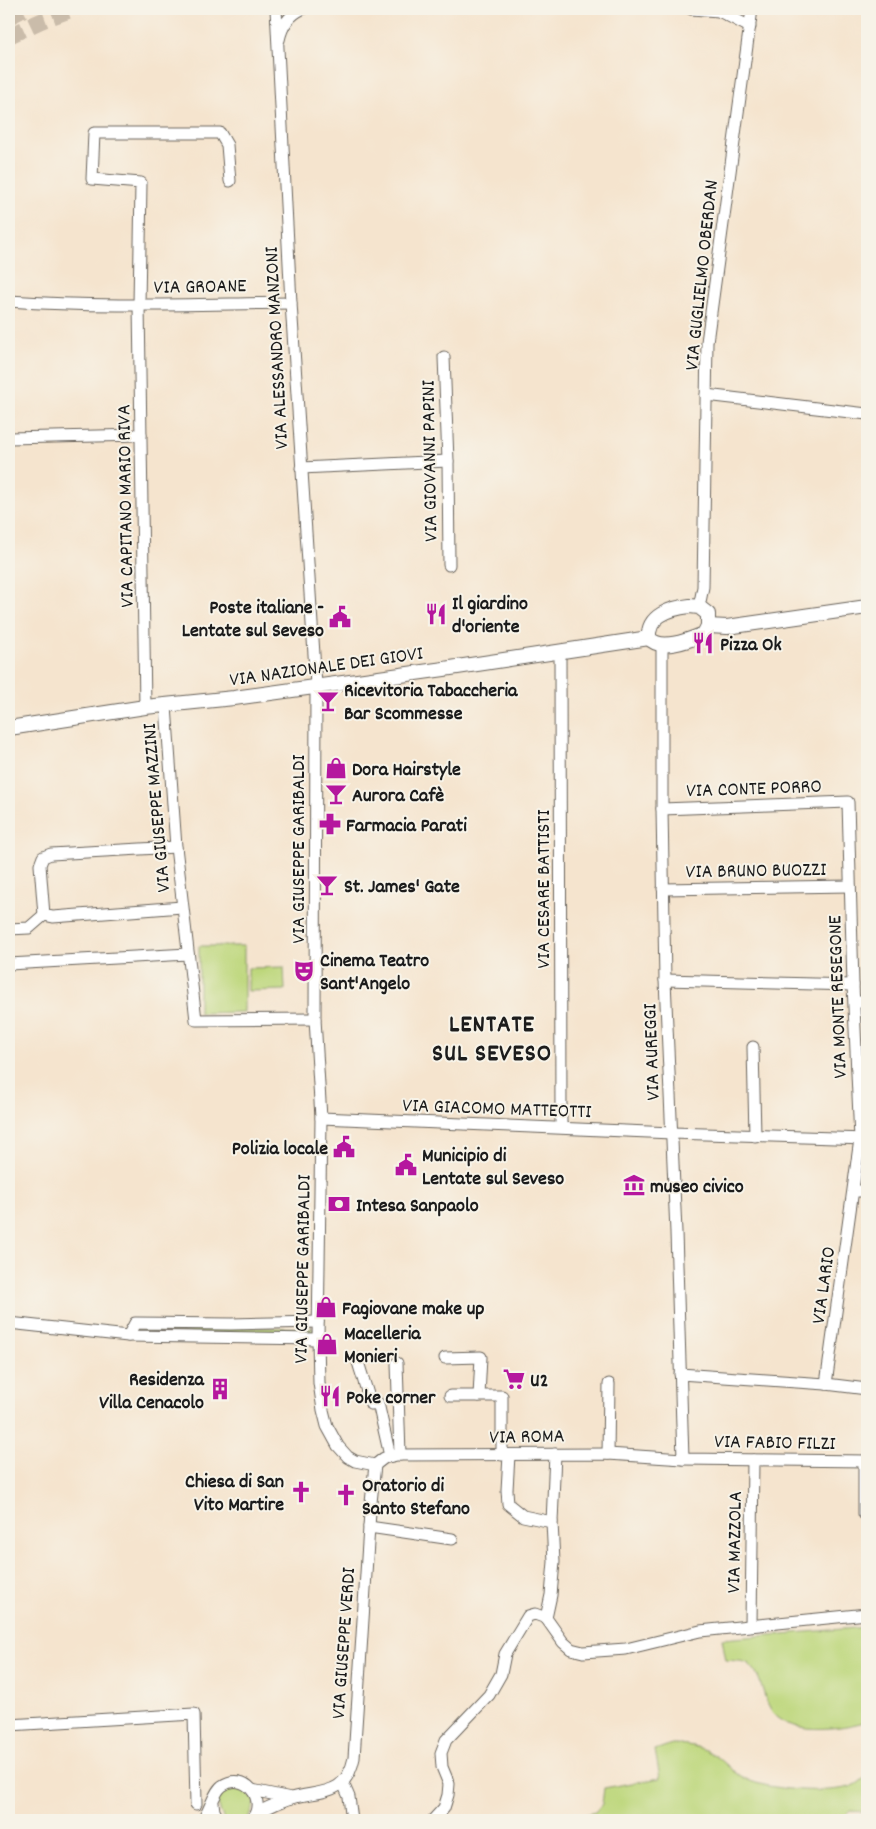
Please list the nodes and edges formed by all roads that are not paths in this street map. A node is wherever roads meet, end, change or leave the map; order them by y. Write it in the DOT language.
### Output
graph roads {
  1 [pos="276,9"];
  2 [pos="302,9"];
  3 [pos="691,9"];
  4 [pos="752,9"];
  5 [pos="723,10"];
  6 [pos="750,27"];
  7 [pos="278,49"];
  8 [pos="230,181"];
  9 [pos="9,301"];
  10 [pos="291,303"];
  11 [pos="139,305"];
  12 [pos="444,356"];
  13 [pos="706,394"];
  14 [pos="867,414"];
  15 [pos="141,435"];
  16 [pos="9,438"];
  17 [pos="448,461"];
  18 [pos="301,468"];
  19 [pos="449,565"];
  20 [pos="698,607"];
  21 [pos="867,607"];
  22 [pos="708,626"];
  23 [pos="649,638"];
  24 [pos="662,645"];
  25 [pos="560,651"];
  26 [pos="316,685"];
  27 [pos="166,706"];
  28 [pos="145,707"];
  29 [pos="9,728"];
  30 [pos="848,802"];
  31 [pos="662,809"];
  32 [pos="176,847"];
  33 [pos="850,886"];
  34 [pos="663,889"];
  35 [pos="182,907"];
  36 [pos="44,915"];
  37 [pos="9,929"];
  38 [pos="188,954"];
  39 [pos="9,964"];
  40 [pos="665,980"];
  41 [pos="853,985"];
  42 [pos="855,1002"];
  43 [pos="867,1002"];
  44 [pos="315,1019"];
  45 [pos="752,1047"];
  46 [pos="321,1118"];
  47 [pos="561,1127"];
  48 [pos="672,1133"];
  49 [pos="755,1136"];
  50 [pos="864,1139"];
  51 [pos="854,1191"];
  52 [pos="867,1191"];
  53 [pos="318,1322"];
  54 [pos="9,1323"];
  55 [pos="128,1336"];
  56 [pos="318,1339"];
  57 [pos="445,1358"];
  58 [pos="357,1359"];
  59 [pos="397,1363"];
  60 [pos="680,1374"];
  61 [pos="609,1384"];
  62 [pos="826,1384"];
  63 [pos="867,1389"];
  64 [pos="450,1396"];
  65 [pos="478,1396"];
  66 [pos="510,1454"];
  67 [pos="555,1454"];
  68 [pos="608,1454"];
  69 [pos="395,1456"];
  70 [pos="683,1458"];
  71 [pos="754,1460"];
  72 [pos="866,1461"];
  73 [pos="375,1465"];
  74 [pos="867,1514"];
  75 [pos="552,1522"];
  76 [pos="369,1526"];
  77 [pos="452,1539"];
  78 [pos="867,1614"];
  79 [pos="546,1618"];
  80 [pos="751,1625"];
  81 [pos="9,1725"];
  82 [pos="343,1783"];
  83 [pos="252,1790"];
  84 [pos="291,1798"];
  85 [pos="196,1804"];
  86 [pos="213,1804"];
  87 [pos="254,1817"];
  88 [pos="203,1820"];
  89 [pos="219,1820"];
  90 [pos="352,1820"];
  91 [pos="433,1820"];
  1 -- 7 [label="street, VIA ALESSANDRO MANZONI"];
  2 -- 7 [label="street"];
  3 -- 5 [label="street"];
  4 -- 6 [label="street, VIA GUGLIELMO OBERDAN"];
  5 -- 6 [label="street"];
  6 -- 13 [label="street, VIA GUGLIELMO OBERDAN"];
  7 -- 10 [label="street, VIA ALESSANDRO MANZONI"];
  8 -- 11 [label="street, VIA CAPITANO MARIO RIVA"];
  9 -- 11 [label="street, VIA GROANE"];
  10 -- 11 [label="street, VIA GROANE"];
  10 -- 18 [label="street, VIA ALESSANDRO MANZONI"];
  11 -- 15 [label="street, VIA CAPITANO MARIO RIVA"];
  12 -- 17 [label="street, VIA GIOVANNI PAPINI"];
  13 -- 14 [label="street"];
  13 -- 20 [label="street, VIA GUGLIELMO OBERDAN"];
  15 -- 16 [label="street"];
  15 -- 28 [label="street, VIA CAPITANO MARIO RIVA"];
  17 -- 18 [label="street"];
  17 -- 19 [label="street, VIA GIOVANNI PAPINI"];
  18 -- 26 [label="street, VIA ALESSANDRO MANZONI"];
  20 -- 22 [label="main road"];
  20 -- 23 [label="main road"];
  21 -- 22 [label="main road"];
  22 -- 24 [label="main road"];
  23 -- 24 [label="main road"];
  23 -- 25 [label="main road, VIA NAZIONALE DEI GIOVI"];
  24 -- 31 [label="street, VIA AUREGGI"];
  25 -- 26 [label="main road, VIA NAZIONALE DEI GIOVI"];
  25 -- 47 [label="street, VIA CESARE BATTISTI"];
  26 -- 27 [label="main road, VIA NAZIONALE DEI GIOVI"];
  26 -- 44 [label="street, VIA GIUSEPPE GARIBALDI"];
  27 -- 28 [label="main road, VIA NAZIONALE DEI GIOVI"];
  27 -- 32 [label="street, VIA GIUSEPPE MAZZINI"];
  28 -- 29 [label="main road, VIA NAZIONALE DEI GIOVI"];
  30 -- 31 [label="street, VIA CONTE PORRO"];
  30 -- 33 [label="street, VIA MONTE RESEGONE"];
  31 -- 34 [label="street, VIA AUREGGI"];
  32 -- 35 [label="street, VIA GIUSEPPE MAZZINI"];
  32 -- 36 [label="street"];
  33 -- 34 [label="street, VIA BRUNO BUOZZI"];
  33 -- 41 [label="street, VIA MONTE RESEGONE"];
  34 -- 40 [label="street, VIA AUREGGI"];
  35 -- 36 [label="street"];
  35 -- 38 [label="street, VIA GIUSEPPE MAZZINI"];
  36 -- 37 [label="street"];
  38 -- 39 [label="street"];
  38 -- 44 [label="street, VIA GIUSEPPE MAZZINI"];
  40 -- 41 [label="street"];
  40 -- 48 [label="street, VIA AUREGGI"];
  41 -- 42 [label="street, VIA MONTE RESEGONE"];
  42 -- 43 [label="street"];
  42 -- 50 [label="street, VIA MONTE RESEGONE"];
  44 -- 46 [label="street, VIA GIUSEPPE GARIBALDI"];
  45 -- 49 [label="street"];
  46 -- 47 [label="street, VIA GIACOMO MATTEOTTI"];
  46 -- 53 [label="street, VIA GIUSEPPE GARIBALDI"];
  47 -- 48 [label="street, VIA GIACOMO MATTEOTTI"];
  48 -- 49 [label="street, VIA GIACOMO MATTEOTTI"];
  48 -- 60 [label="street, VIA AUREGGI"];
  49 -- 50 [label="street, VIA GIACOMO MATTEOTTI"];
  50 -- 51 [label="street, VIA MONTE RESEGONE"];
  51 -- 52 [label="street"];
  51 -- 62 [label="street, VIA LARIO"];
  53 -- 55 [label="street"];
  53 -- 56 [label="street, VIA GIUSEPPE GARIBALDI"];
  54 -- 55 [label="street"];
  55 -- 56 [label="street"];
  56 -- 73 [label="street, VIA GIUSEPPE GARIBALDI"];
  57 -- 65 [label="street"];
  58 -- 69 [label="street"];
  59 -- 69 [label="street"];
  60 -- 62 [label="street"];
  60 -- 70 [label="street, VIA AUREGGI"];
  61 -- 68 [label="street"];
  62 -- 63 [label="street"];
  64 -- 65 [label="street"];
  65 -- 66 [label="street"];
  66 -- 67 [label="street, VIA ROMA"];
  66 -- 69 [label="street, VIA ROMA"];
  66 -- 75 [label="street"];
  67 -- 68 [label="street, VIA ROMA"];
  67 -- 75 [label="street"];
  68 -- 70 [label="street, VIA ROMA"];
  69 -- 73 [label="street"];
  70 -- 71 [label="street, VIA FABIO FILZI"];
  71 -- 72 [label="street, VIA FABIO FILZI"];
  71 -- 80 [label="street, VIA MAZZOLA"];
  72 -- 74 [label="street"];
  73 -- 76 [label="street, VIA GIUSEPPE VERDI"];
  75 -- 79 [label="street"];
  76 -- 77 [label="street"];
  76 -- 82 [label="street, VIA GIUSEPPE VERDI"];
  78 -- 80 [label="street"];
  79 -- 80 [label="street"];
  79 -- 91 [label="street"];
  81 -- 85 [label="street"];
  82 -- 84 [label="street"];
  82 -- 90 [label="street"];
  83 -- 84 [label="street"];
  83 -- 86 [label="street"];
  83 -- 87 [label="street"];
  84 -- 87 [label="street"];
  86 -- 88 [label="street"];
  86 -- 89 [label="street"];
}
